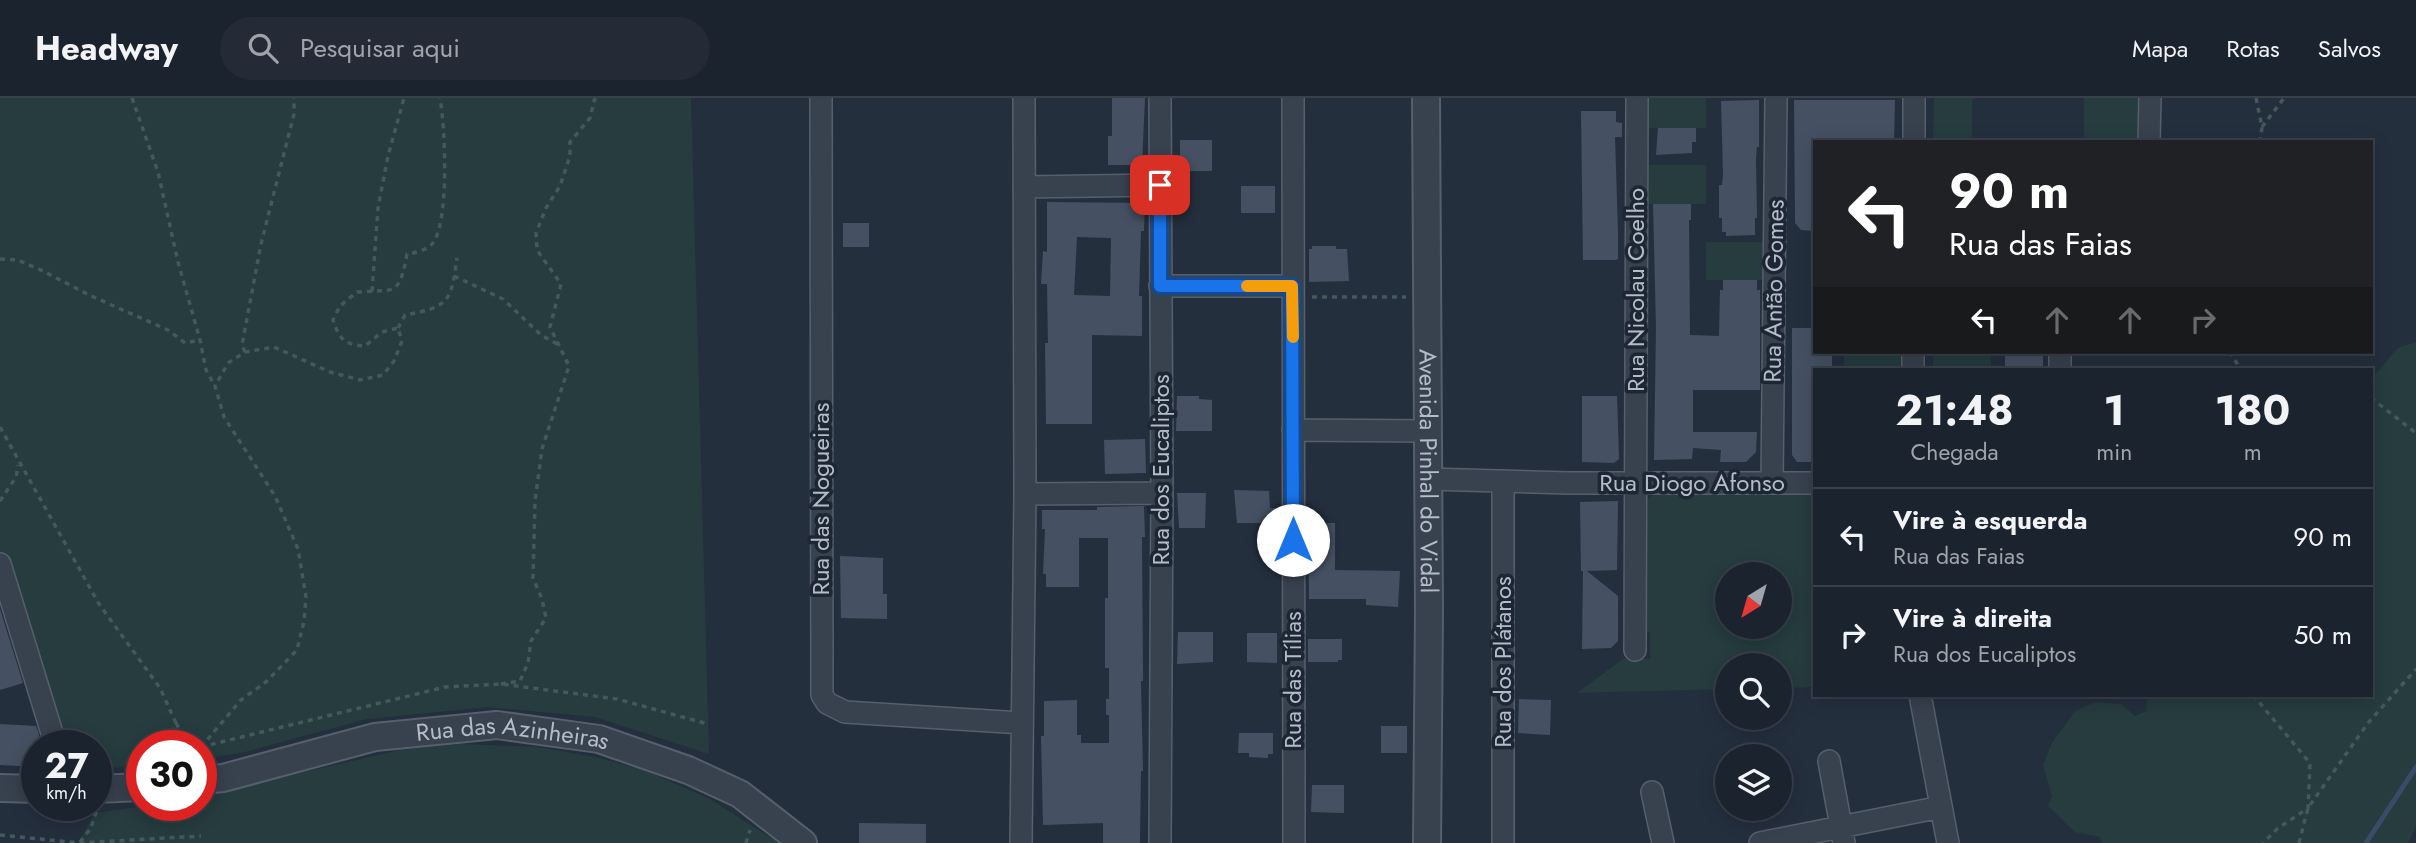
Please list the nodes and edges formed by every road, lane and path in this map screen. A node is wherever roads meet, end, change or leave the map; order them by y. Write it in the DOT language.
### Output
graph roads {
  1 [pos="132,98"];
  2 [pos="294,98"];
  3 [pos="404,98"];
  4 [pos="440,98"];
  5 [pos="595,98"];
  6 [pos="821,98"];
  7 [pos="1024,98"];
  8 [pos="1160,98"];
  9 [pos="1293,98"];
  10 [pos="1426,98"];
  11 [pos="1637,98"];
  12 [pos="1776,98"];
  13 [pos="1914,98"];
  14 [pos="2150,98"];
  15 [pos="2256,98"];
  16 [pos="2284,98"];
  17 [pos="2262,127"];
  18 [pos="1914,140"];
  19 [pos="2149,140"];
  20 [pos="2260,140"];
  21 [pos="1160,185"];
  22 [pos="1024,187"];
  23 [pos="457,257"];
  24 [pos="0,259"];
  25 [pos="454,276"];
  26 [pos="1160,286"];
  27 [pos="372,291"];
  28 [pos="1292,291"];
  29 [pos="1427,297"];
  30 [pos="398,328"];
  31 [pos="200,340"];
  32 [pos="559,344"];
  33 [pos="245,352"];
  34 [pos="215,386"];
  35 [pos="2373,400"];
  36 [pos="0,427"];
  37 [pos="1293,430"];
  38 [pos="1428,431"];
  39 [pos="2416,433"];
  40 [pos="18,463"];
  41 [pos="1428,480"];
  42 [pos="1503,481"];
  43 [pos="1635,482"];
  44 [pos="1772,483"];
  45 [pos="1813,483"];
  46 [pos="1162,493"];
  47 [pos="1025,494"];
  48 [pos="0,501"];
  49 [pos="0,564"];
  50 [pos="1635,650"];
  51 [pos="2416,669"];
  52 [pos="501,684"];
  53 [pos="1920,697"];
  54 [pos="2255,697"];
  55 [pos="176,723"];
  56 [pos="1021,723"];
  57 [pos="51,730"];
  58 [pos="174,730"];
  59 [pos="180,730"];
  60 [pos="214,730"];
  61 [pos="1829,761"];
  62 [pos="217,779"];
  63 [pos="0,788"];
  64 [pos="21,789"];
  65 [pos="1652,792"];
  66 [pos="1941,807"];
  67 [pos="2308,808"];
  68 [pos="93,821"];
  69 [pos="0,835"];
  70 [pos="201,836"];
  71 [pos="1842,836"];
  72 [pos="79,843"];
  73 [pos="803,843"];
  74 [pos="1021,843"];
  75 [pos="1160,843"];
  76 [pos="1294,843"];
  77 [pos="1427,843"];
  78 [pos="1503,843"];
  79 [pos="1662,843"];
  80 [pos="1760,843"];
  81 [pos="1948,843"];
  82 [pos="2263,843"];
  83 [pos="2299,843"];
  1 -- 31 [label="path"];
  2 -- 33 [label="path"];
  3 -- 27 [label="path"];
  4 -- 27 [label="path"];
  5 -- 32 [label="path"];
  6 -- 56 [label="street, Rua das Nogueiras"];
  7 -- 22 [label="street"];
  8 -- 21 [label="street, Rua dos Eucaliptos"];
  9 -- 28 [label="street, Rua das Tílias"];
  10 -- 29 [label="street, Avenida Pinhal do Vidal"];
  11 -- 43 [label="street, Rua Nicolau Coelho"];
  12 -- 44 [label="street, Rua Antão Gomes"];
  13 -- 18 [label="street"];
  14 -- 19 [label="street"];
  15 -- 17 [label="path"];
  16 -- 17 [label="path"];
  17 -- 20 [label="path"];
  21 -- 22 [label="street"];
  21 -- 26 [label="street, Rua dos Eucaliptos"];
  22 -- 47 [label="street"];
  23 -- 25 [label="path"];
  24 -- 31 [label="path"];
  25 -- 30 [label="path"];
  25 -- 32 [label="path"];
  26 -- 28 [label="street"];
  26 -- 46 [label="street, Rua dos Eucaliptos"];
  27 -- 30 [label="path"];
  28 -- 29 [label="path"];
  28 -- 37 [label="street, Rua das Tílias"];
  29 -- 38 [label="street, Avenida Pinhal do Vidal"];
  30 -- 33 [label="path"];
  31 -- 34 [label="path"];
  32 -- 52 [label="path"];
  33 -- 34 [label="path"];
  34 -- 60 [label="path"];
  35 -- 39 [label="path"];
  36 -- 40 [label="path"];
  37 -- 38 [label="street"];
  37 -- 76 [label="street, Rua das Tílias"];
  38 -- 41 [label="street, Avenida Pinhal do Vidal"];
  40 -- 48 [label="path"];
  40 -- 55 [label="path"];
  41 -- 42 [label="street, Rua Diogo Afonso"];
  41 -- 77 [label="street, Avenida Pinhal do Vidal"];
  42 -- 43 [label="street, Rua Diogo Afonso"];
  42 -- 78 [label="street, Rua dos Plátanos"];
  43 -- 44 [label="street, Rua Diogo Afonso"];
  43 -- 50 [label="street, Rua Nicolau Coelho"];
  44 -- 45 [label="street, Rua Diogo Afonso"];
  46 -- 47 [label="street"];
  46 -- 75 [label="street, Rua dos Eucaliptos"];
  47 -- 56 [label="street"];
  49 -- 57 [label="street"];
  51 -- 67 [label="path"];
  53 -- 66 [label="street"];
  54 -- 67 [label="path"];
  55 -- 58 [label="path"];
  55 -- 59 [label="path"];
  56 -- 74 [label="street"];
  61 -- 71 [label="street"];
  62 -- 73 [label="street, Rua das Azinheiras"];
  63 -- 64 [label="street"];
  65 -- 79 [label="street"];
  66 -- 71 [label="street"];
  66 -- 81 [label="street"];
  67 -- 82 [label="path"];
  67 -- 83 [label="path"];
  68 -- 72 [label="path"];
  69 -- 72 [label="path"];
  70 -- 72 [label="path"];
  71 -- 80 [label="street"];
}
